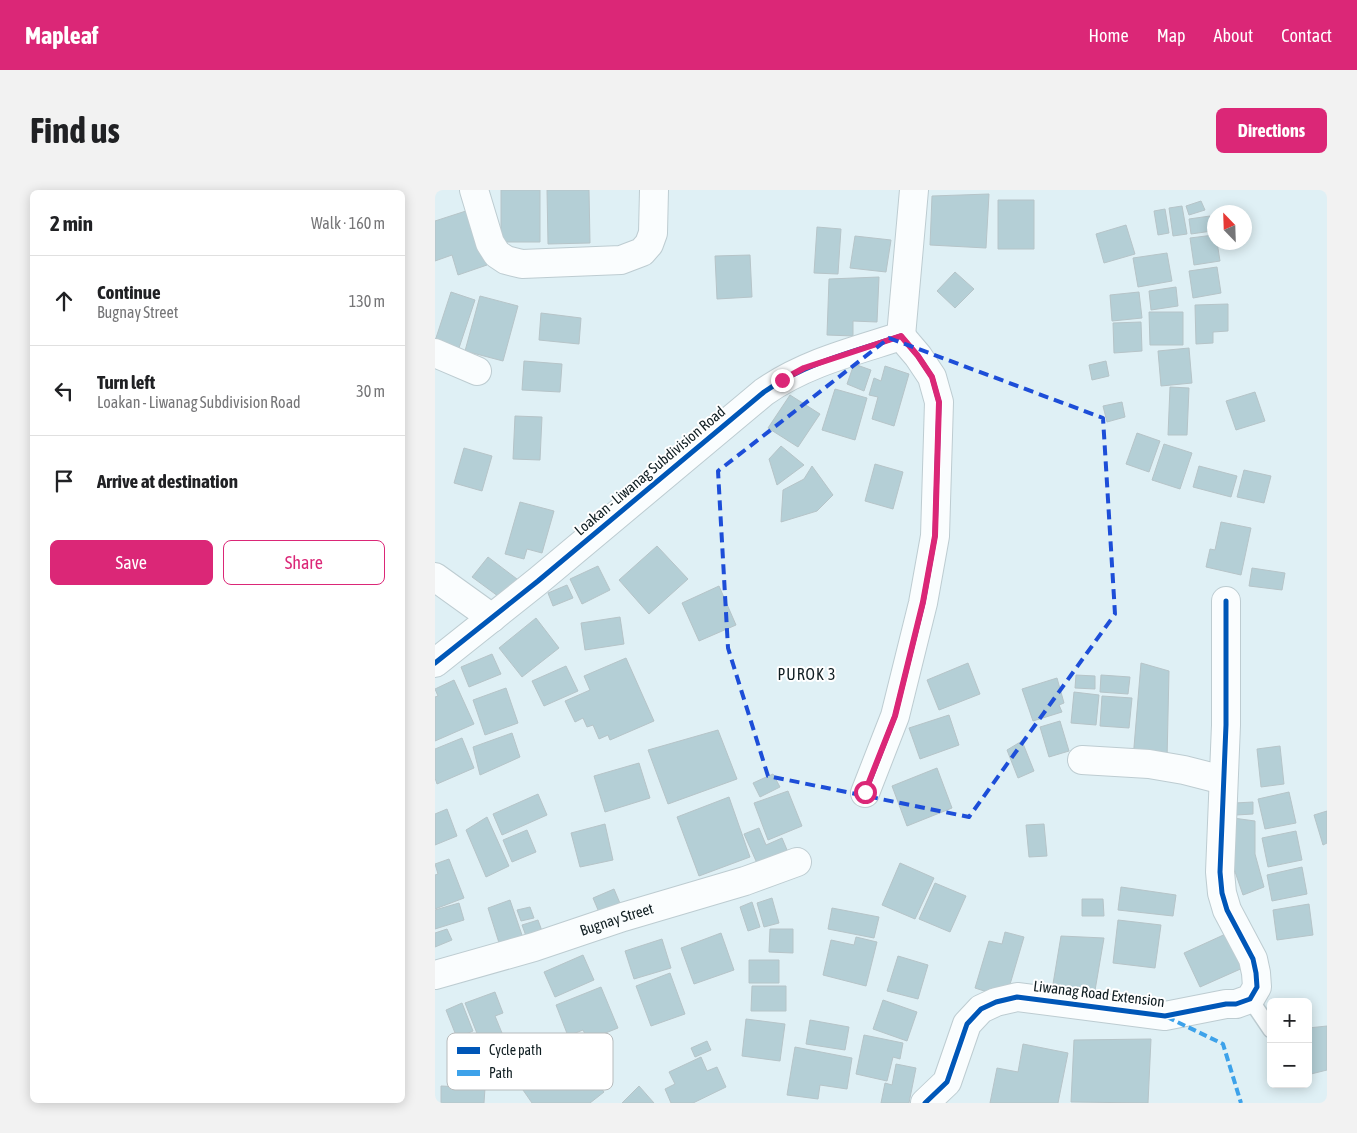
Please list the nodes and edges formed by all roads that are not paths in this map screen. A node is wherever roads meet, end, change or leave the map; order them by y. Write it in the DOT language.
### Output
graph roads {
  1 [pos="474,190"];
  2 [pos="654,190"];
  3 [pos="914,190"];
  4 [pos="901,336"];
  5 [pos="435,353"];
  6 [pos="477,371"];
  7 [pos="435,577"];
  8 [pos="1226,601"];
  9 [pos="492,618"];
  10 [pos="435,663"];
  11 [pos="1082,760"];
  12 [pos="1223,780"];
  13 [pos="865,792"];
  14 [pos="797,862"];
  15 [pos="435,974"];
  16 [pos="1250,999"];
  17 [pos="1267,1024"];
  18 [pos="925,1103"];
  1 -- 2 [label="street"];
  3 -- 4 [label="street"];
  4 -- 9 [label="street, Loakan - Liwanag Subdivision Road"];
  4 -- 13 [label="street"];
  5 -- 6 [label="street"];
  7 -- 9 [label="street"];
  8 -- 12 [label="street"];
  9 -- 10 [label="street, Loakan - Liwanag Subdivision Road"];
  11 -- 12 [label="street"];
  12 -- 16 [label="street"];
  14 -- 15 [label="street, Bugnay Street"];
  16 -- 17 [label="lane"];
  16 -- 18 [label="street, Liwanag Road Extension"];
}
